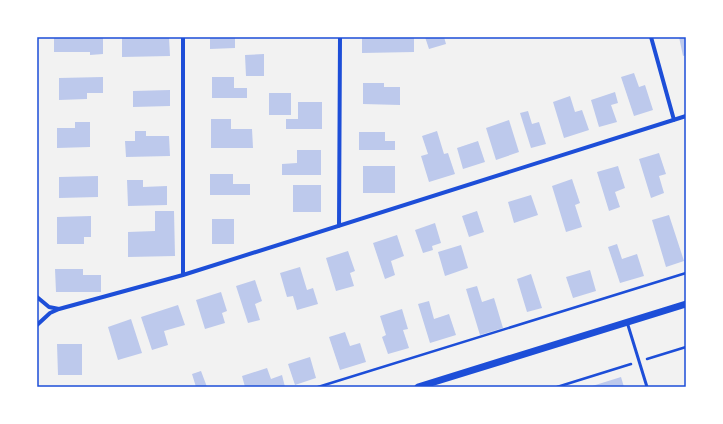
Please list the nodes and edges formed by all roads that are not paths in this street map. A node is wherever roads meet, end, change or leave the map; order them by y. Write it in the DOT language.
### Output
graph roads {
  1 [pos="183,37"];
  2 [pos="340,37"];
  3 [pos="651,37"];
  4 [pos="686,116"];
  5 [pos="674,120"];
  6 [pos="339,226"];
  7 [pos="183,275"];
  8 [pos="37,297"];
  9 [pos="686,304"];
  10 [pos="59,309"];
  11 [pos="627,322"];
  12 [pos="37,325"];
  13 [pos="418,387"];
  14 [pos="647,387"];
  1 -- 7 [label="street"];
  2 -- 6 [label="street"];
  3 -- 5 [label="street"];
  4 -- 5 [label="street"];
  5 -- 6 [label="street"];
  6 -- 7 [label="street"];
  7 -- 10 [label="street"];
  8 -- 10 [label="street"];
  9 -- 11 [label="street"];
  10 -- 12 [label="street"];
  11 -- 13 [label="street"];
  11 -- 14 [label="lane"];
}
